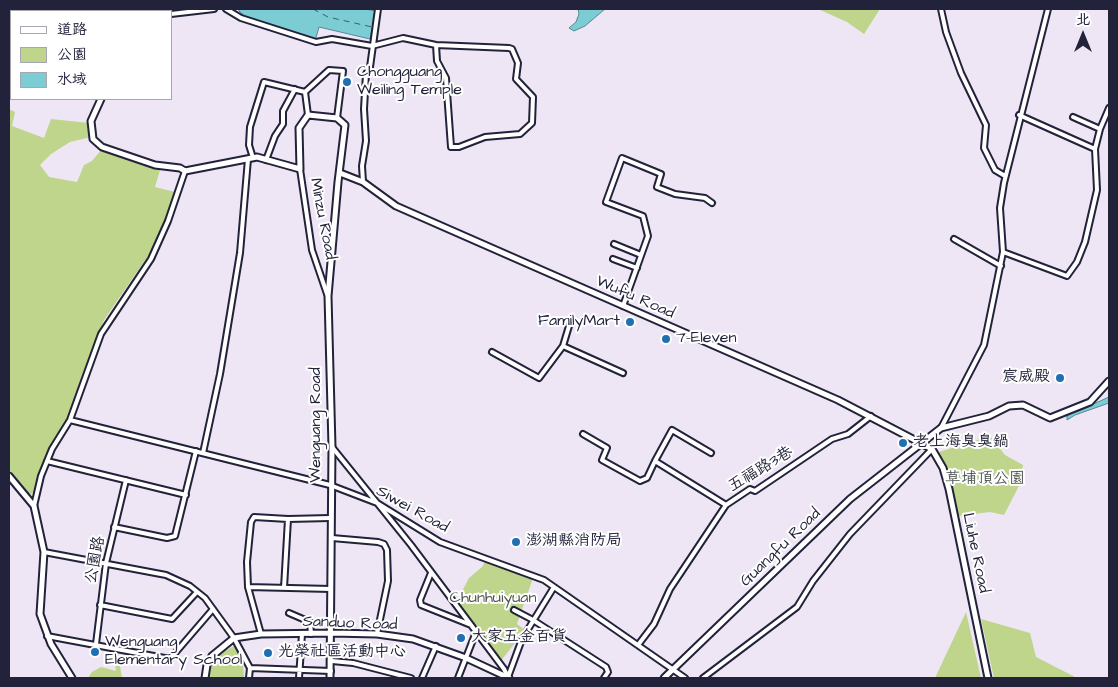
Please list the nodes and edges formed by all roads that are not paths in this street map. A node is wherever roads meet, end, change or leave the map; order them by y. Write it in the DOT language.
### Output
graph roads {
  1 [pos="214,9"];
  2 [pos="226,9"];
  3 [pos="378,9"];
  4 [pos="941,9"];
  5 [pos="1048,9"];
  6 [pos="172,14"];
  7 [pos="436,45"];
  8 [pos="372,46"];
  9 [pos="295,89"];
  10 [pos="306,92"];
  11 [pos="101,100"];
  12 [pos="1109,108"];
  13 [pos="308,115"];
  14 [pos="1019,115"];
  15 [pos="1073,117"];
  16 [pos="337,118"];
  17 [pos="1100,129"];
  18 [pos="1095,148"];
  19 [pos="250,159"];
  20 [pos="266,160"];
  21 [pos="300,169"];
  22 [pos="185,171"];
  23 [pos="340,173"];
  24 [pos="1005,176"];
  25 [pos="362,182"];
  26 [pos="712,203"];
  27 [pos="954,239"];
  28 [pos="614,244"];
  29 [pos="1004,252"];
  30 [pos="642,255"];
  31 [pos="613,259"];
  32 [pos="1001,266"];
  33 [pos="637,268"];
  34 [pos="328,296"];
  35 [pos="623,306"];
  36 [pos="569,326"];
  37 [pos="564,346"];
  38 [pos="492,352"];
  39 [pos="623,373"];
  40 [pos="1109,381"];
  41 [pos="871,416"];
  42 [pos="70,420"];
  43 [pos="941,428"];
  44 [pos="583,434"];
  45 [pos="933,435"];
  46 [pos="922,442"];
  47 [pos="332,447"];
  48 [pos="932,450"];
  49 [pos="196,452"];
  50 [pos="203,453"];
  51 [pos="711,453"];
  52 [pos="47,461"];
  53 [pos="655,461"];
  54 [pos="9,476"];
  55 [pos="126,480"];
  56 [pos="330,485"];
  57 [pos="186,495"];
  58 [pos="377,503"];
  59 [pos="726,505"];
  60 [pos="34,506"];
  61 [pos="330,518"];
  62 [pos="288,519"];
  63 [pos="114,527"];
  64 [pos="332,538"];
  65 [pos="44,552"];
  66 [pos="106,564"];
  67 [pos="431,573"];
  68 [pos="248,586"];
  69 [pos="554,587"];
  70 [pos="284,588"];
  71 [pos="331,589"];
  72 [pos="197,592"];
  73 [pos="100,605"];
  74 [pos="213,609"];
  75 [pos="514,610"];
  76 [pos="289,613"];
  77 [pos="534,620"];
  78 [pos="471,624"];
  79 [pos="476,632"];
  80 [pos="332,633"];
  81 [pos="261,634"];
  82 [pos="302,634"];
  83 [pos="311,634"];
  84 [pos="377,634"];
  85 [pos="47,636"];
  86 [pos="234,638"];
  87 [pos="96,644"];
  88 [pos="436,645"];
  89 [pos="638,645"];
  90 [pos="466,658"];
  91 [pos="332,660"];
  92 [pos="250,668"];
  93 [pos="673,669"];
  94 [pos="300,671"];
  95 [pos="331,671"];
  96 [pos="72,678"];
  97 [pos="206,678"];
  98 [pos="249,678"];
  99 [pos="298,678"];
  100 [pos="330,678"];
  101 [pos="411,678"];
  102 [pos="422,678"];
  103 [pos="458,678"];
  104 [pos="508,678"];
  105 [pos="604,678"];
  106 [pos="664,678"];
  107 [pos="685,678"];
  108 [pos="703,678"];
  109 [pos="988,678"];
  1 -- 6 [label="street"];
  2 -- 8 [label="street"];
  3 -- 8 [label="street"];
  4 -- 24 [label="street"];
  5 -- 14 [label="street"];
  7 -- 7 [label="street"];
  7 -- 8 [label="street"];
  8 -- 25 [label="street"];
  9 -- 10 [label="street"];
  9 -- 19 [label="street"];
  9 -- 20 [label="street"];
  10 -- 13 [label="street"];
  10 -- 16 [label="street"];
  11 -- 22 [label="street, Minzu Road"];
  12 -- 17 [label="street"];
  13 -- 16 [label="street"];
  13 -- 21 [label="street"];
  14 -- 18 [label="street"];
  14 -- 24 [label="street"];
  15 -- 17 [label="street"];
  16 -- 23 [label="street, Wenguang Road"];
  17 -- 18 [label="street"];
  18 -- 29 [label="street"];
  19 -- 20 [label="street, Minzu Road"];
  19 -- 22 [label="street, Minzu Road"];
  19 -- 50 [label="street"];
  20 -- 21 [label="street, Minzu Road"];
  21 -- 34 [label="street, Minzu Road"];
  22 -- 42 [label="street"];
  23 -- 25 [label="street, Wufu Road"];
  23 -- 34 [label="street, Wenguang Road"];
  24 -- 29 [label="street"];
  25 -- 35 [label="street, Wufu Road"];
  26 -- 30 [label="street"];
  27 -- 32 [label="street"];
  28 -- 30 [label="street"];
  29 -- 32 [label="street"];
  30 -- 33 [label="street"];
  31 -- 33 [label="street"];
  32 -- 43 [label="street"];
  33 -- 35 [label="street"];
  34 -- 47 [label="street, Wenguang Road"];
  35 -- 41 [label="street, Wufu Road"];
  36 -- 37 [label="street"];
  37 -- 38 [label="street"];
  37 -- 39 [label="street"];
  40 -- 43 [label="street"];
  41 -- 46 [label="street, Wufu Road"];
  41 -- 59 [label="street, 五福路3巷"];
  42 -- 49 [label="street, Siwei Road"];
  42 -- 52 [label="street"];
  43 -- 45 [label="street, Guangfu Road"];
  44 -- 53 [label="street"];
  45 -- 46 [label="street, Guangfu Road"];
  45 -- 48 [label="street"];
  46 -- 48 [label="street, Liuhe Road"];
  46 -- 93 [label="street, Guangfu Road"];
  47 -- 56 [label="street, Wenguang Road"];
  47 -- 58 [label="street"];
  48 -- 108 [label="street"];
  48 -- 109 [label="street, Liuhe Road"];
  49 -- 50 [label="street, Siwei Road"];
  49 -- 57 [label="street"];
  50 -- 56 [label="street, Siwei Road"];
  51 -- 53 [label="street"];
  52 -- 55 [label="street"];
  52 -- 60 [label="street"];
  53 -- 59 [label="street"];
  54 -- 60 [label="street"];
  55 -- 57 [label="street"];
  55 -- 63 [label="street, 公園路"];
  56 -- 58 [label="street, Siwei Road"];
  56 -- 61 [label="street, Wenguang Road"];
  57 -- 63 [label="street"];
  58 -- 67 [label="street"];
  58 -- 69 [label="street, Siwei Road"];
  59 -- 89 [label="street, 五福路3巷"];
  60 -- 65 [label="street"];
  61 -- 62 [label="street"];
  61 -- 64 [label="street, Wenguang Road"];
  62 -- 68 [label="street"];
  62 -- 70 [label="street"];
  63 -- 66 [label="street, 公園路"];
  64 -- 71 [label="street, Wenguang Road"];
  64 -- 84 [label="street"];
  65 -- 66 [label="street"];
  65 -- 85 [label="street"];
  66 -- 72 [label="street"];
  66 -- 73 [label="street, 公園路"];
  67 -- 78 [label="street"];
  67 -- 78 [label="street"];
  68 -- 70 [label="street"];
  68 -- 81 [label="street"];
  69 -- 77 [label="street"];
  69 -- 89 [label="street, Siwei Road"];
  70 -- 71 [label="street"];
  71 -- 80 [label="street, Wenguang Road"];
  72 -- 73 [label="street"];
  72 -- 74 [label="street"];
  73 -- 87 [label="street, 公園路"];
  74 -- 86 [label="street"];
  74 -- 87 [label="street"];
  75 -- 77 [label="street"];
  76 -- 83 [label="street"];
  77 -- 104 [label="street"];
  77 -- 105 [label="street"];
  78 -- 79 [label="street"];
  79 -- 90 [label="street"];
  79 -- 104 [label="street"];
  80 -- 83 [label="street, Sanduo Road"];
  80 -- 84 [label="street, Sanduo Road"];
  80 -- 91 [label="street, Wenguang Road"];
  81 -- 82 [label="street, Sanduo Road"];
  81 -- 86 [label="street, Sanduo Road"];
  82 -- 83 [label="street, Sanduo Road"];
  82 -- 94 [label="street"];
  84 -- 88 [label="street, Sanduo Road"];
  85 -- 87 [label="street"];
  85 -- 96 [label="street"];
  86 -- 92 [label="street"];
  86 -- 97 [label="street"];
  88 -- 90 [label="street, Sanduo Road"];
  88 -- 102 [label="street"];
  89 -- 93 [label="street, Siwei Road"];
  90 -- 103 [label="street"];
  90 -- 104 [label="street, Sanduo Road"];
  91 -- 95 [label="street, Wenguang Road"];
  91 -- 101 [label="street"];
  92 -- 94 [label="street"];
  92 -- 98 [label="street"];
  93 -- 106 [label="street, Guangfu Road"];
  93 -- 107 [label="street, Siwei Road"];
  94 -- 95 [label="street"];
  94 -- 99 [label="street"];
  95 -- 100 [label="street, Wenguang Road"];
}
